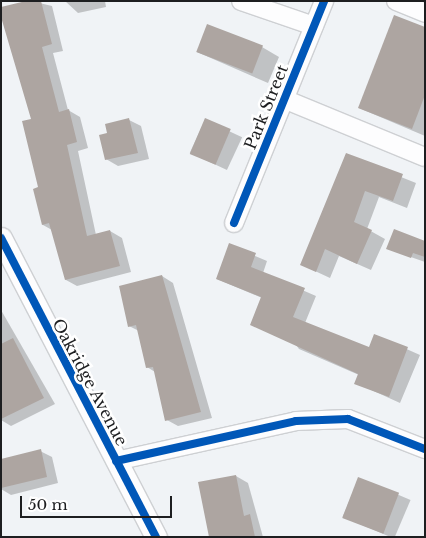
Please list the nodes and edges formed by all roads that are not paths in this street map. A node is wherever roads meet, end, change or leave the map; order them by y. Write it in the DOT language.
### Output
graph roads {
  1 [pos="241,1"];
  2 [pos="324,1"];
  3 [pos="396,1"];
  4 [pos="425,13"];
  5 [pos="314,26"];
  6 [pos="284,100"];
  7 [pos="425,157"];
  8 [pos="234,223"];
  9 [pos="3,245"];
  10 [pos="425,449"];
  11 [pos="116,461"];
  12 [pos="156,537"];
  1 -- 5 [label="street"];
  2 -- 5 [label="street, Park Street"];
  3 -- 4 [label="street"];
  5 -- 6 [label="street, Park Street"];
  6 -- 7 [label="street"];
  6 -- 8 [label="street, Park Street"];
  9 -- 11 [label="street, Oakridge Avenue"];
  10 -- 11 [label="street"];
  11 -- 12 [label="street, Oakridge Avenue"];
}
